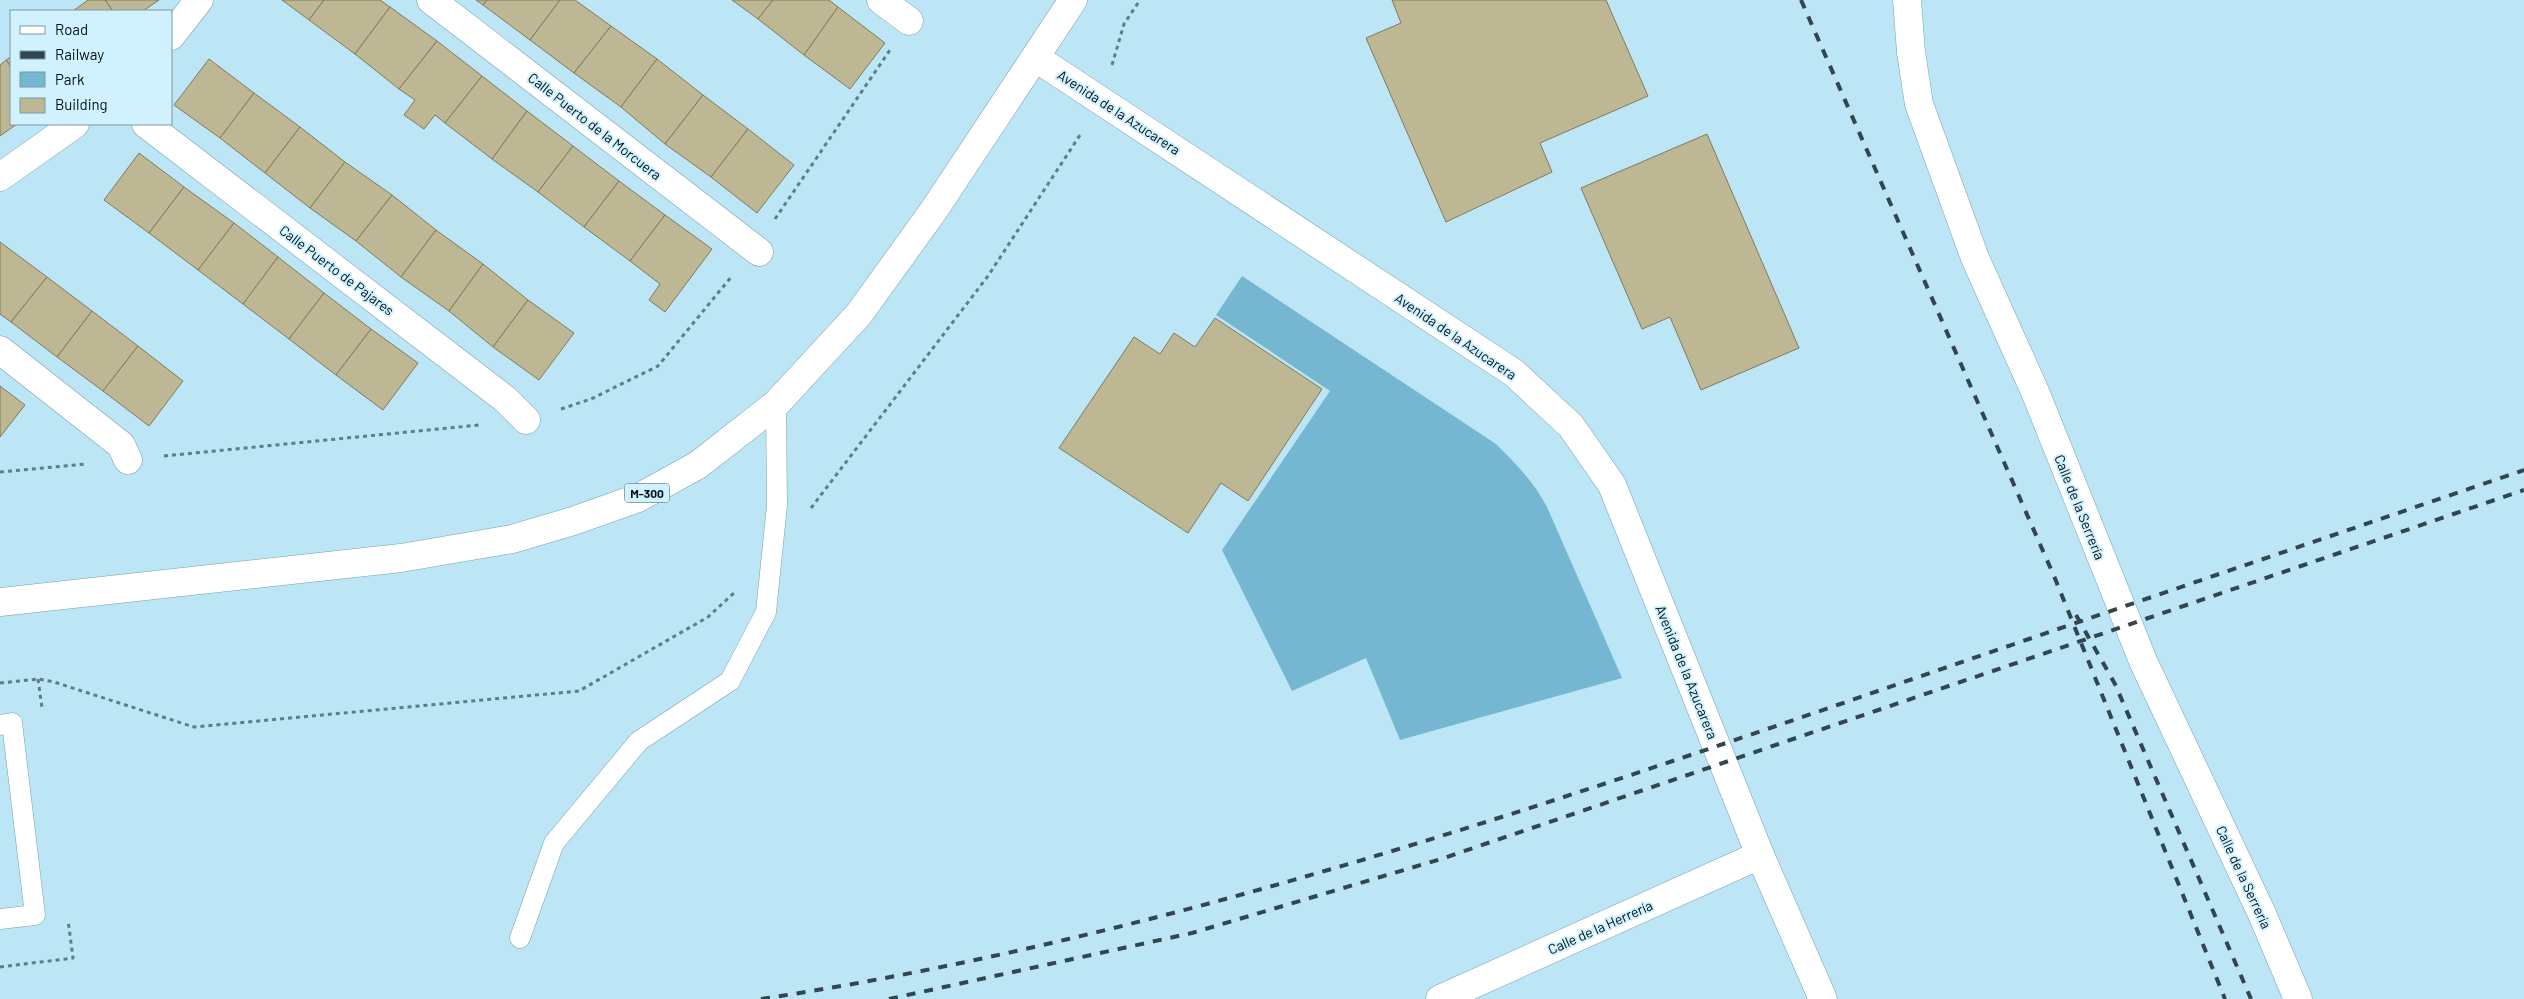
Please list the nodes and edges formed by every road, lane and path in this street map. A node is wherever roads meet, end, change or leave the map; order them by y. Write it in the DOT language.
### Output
graph roads {
  1 [pos="199,0"];
  2 [pos="431,0"];
  3 [pos="881,0"];
  4 [pos="1073,0"];
  5 [pos="1907,0"];
  6 [pos="909,21"];
  7 [pos="172,35"];
  8 [pos="1036,58"];
  9 [pos="74,125"];
  10 [pos="147,125"];
  11 [pos="0,177"];
  12 [pos="757,251"];
  13 [pos="0,350"];
  14 [pos="776,404"];
  15 [pos="526,420"];
  16 [pos="128,460"];
  17 [pos="0,472"];
  18 [pos="0,602"];
  19 [pos="38,678"];
  20 [pos="0,683"];
  21 [pos="0,724"];
  22 [pos="1760,855"];
  23 [pos="0,919"];
  24 [pos="520,938"];
  25 [pos="73,958"];
  26 [pos="0,967"];
  27 [pos="1440,999"];
  28 [pos="1823,999"];
  29 [pos="2298,999"];
  1 -- 7 [label="street"];
  2 -- 12 [label="street, Calle Puerto de la Morcuera"];
  3 -- 6 [label="street"];
  4 -- 8 [label="street, M-300"];
  5 -- 29 [label="street, Calle de la Serrería"];
  6 -- 12 [label="path"];
  8 -- 14 [label="street, M-300"];
  8 -- 22 [label="street, Avenida de la Azucarera"];
  9 -- 11 [label="street"];
  10 -- 15 [label="street, Calle Puerto de Pajares"];
  12 -- 15 [label="path"];
  13 -- 16 [label="street"];
  14 -- 18 [label="street, M-300"];
  14 -- 24 [label="lane"];
  15 -- 16 [label="path"];
  16 -- 17 [label="path"];
  19 -- 20 [label="path"];
  21 -- 23 [label="lane"];
  22 -- 27 [label="street, Calle de la Herrería"];
  22 -- 28 [label="street, Avenida de la Azucarera"];
  25 -- 26 [label="path"];
}
